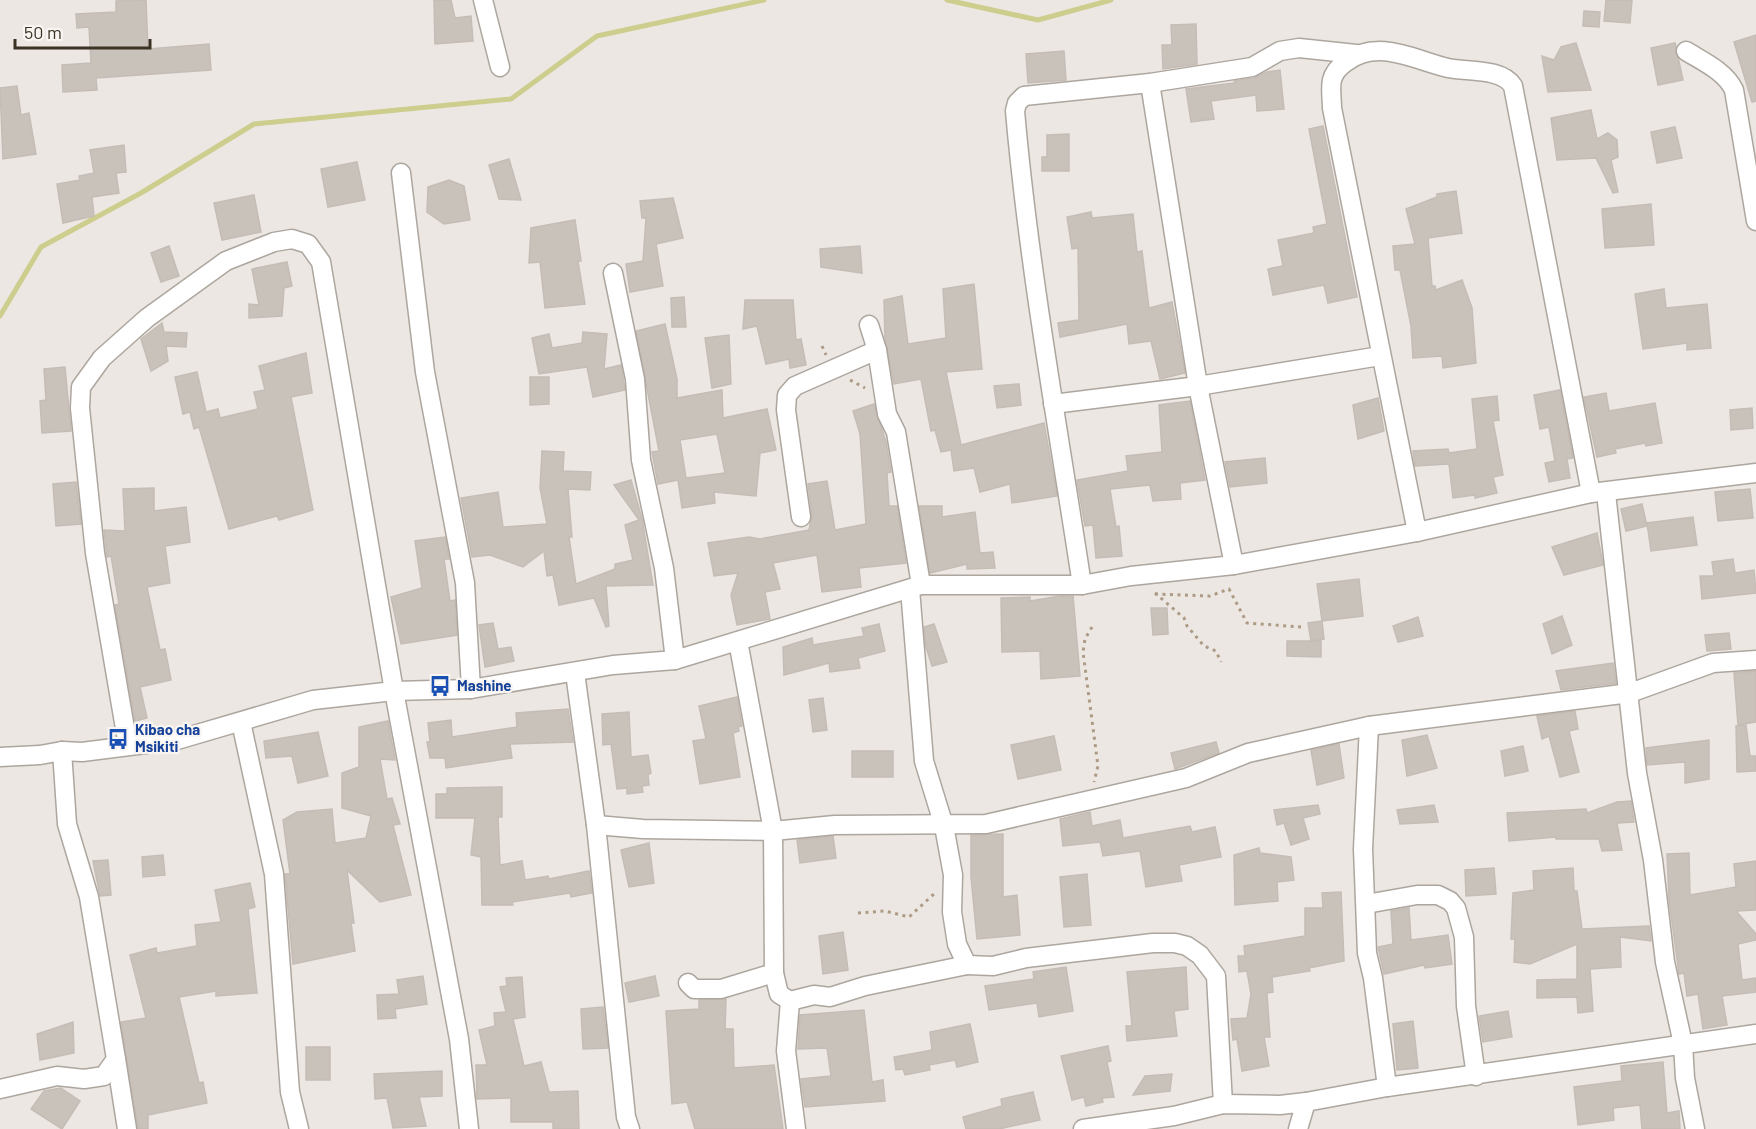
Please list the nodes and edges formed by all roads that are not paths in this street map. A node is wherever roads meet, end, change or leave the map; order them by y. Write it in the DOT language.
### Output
graph roads {
  1 [pos="483,0"];
  2 [pos="1686,51"];
  3 [pos="1356,54"];
  4 [pos="500,68"];
  5 [pos="1150,83"];
  6 [pos="401,173"];
  7 [pos="1756,221"];
  8 [pos="613,273"];
  9 [pos="869,325"];
  10 [pos="877,350"];
  11 [pos="1380,356"];
  12 [pos="1198,387"];
  13 [pos="1053,404"];
  14 [pos="1756,473"];
  15 [pos="1599,493"];
  16 [pos="801,516"];
  17 [pos="1417,532"];
  18 [pos="1233,565"];
  19 [pos="1083,585"];
  20 [pos="915,587"];
  21 [pos="738,641"];
  22 [pos="675,660"];
  23 [pos="1756,660"];
  24 [pos="574,673"];
  25 [pos="471,689"];
  26 [pos="394,692"];
  27 [pos="1630,693"];
  28 [pos="241,722"];
  29 [pos="1369,726"];
  30 [pos="128,746"];
  31 [pos="62,751"];
  32 [pos="0,757"];
  33 [pos="596,825"];
  34 [pos="944,826"];
  35 [pos="773,831"];
  36 [pos="1365,904"];
  37 [pos="967,965"];
  38 [pos="774,973"];
  39 [pos="688,983"];
  40 [pos="790,1001"];
  41 [pos="1756,1034"];
  42 [pos="1683,1044"];
  43 [pos="116,1059"];
  44 [pos="1476,1076"];
  45 [pos="1387,1087"];
  46 [pos="0,1089"];
  47 [pos="1306,1102"];
  48 [pos="1223,1104"];
  49 [pos="127,1129"];
  50 [pos="299,1129"];
  51 [pos="469,1129"];
  52 [pos="630,1129"];
  53 [pos="796,1129"];
  54 [pos="1083,1129"];
  55 [pos="1298,1129"];
  56 [pos="1695,1129"];
  1 -- 4 [label="street"];
  2 -- 7 [label="street"];
  3 -- 5 [label="street"];
  3 -- 11 [label="street"];
  3 -- 15 [label="street"];
  5 -- 12 [label="street"];
  5 -- 13 [label="street"];
  6 -- 25 [label="street"];
  8 -- 22 [label="street"];
  9 -- 10 [label="street"];
  10 -- 16 [label="street"];
  10 -- 20 [label="street"];
  11 -- 12 [label="street"];
  11 -- 17 [label="street"];
  12 -- 13 [label="street"];
  12 -- 18 [label="street"];
  13 -- 19 [label="street"];
  14 -- 15 [label="street"];
  15 -- 17 [label="street"];
  15 -- 27 [label="street"];
  17 -- 18 [label="street"];
  18 -- 19 [label="street"];
  19 -- 20 [label="street"];
  20 -- 21 [label="street"];
  20 -- 34 [label="street"];
  21 -- 22 [label="street"];
  21 -- 35 [label="street"];
  22 -- 24 [label="street"];
  23 -- 27 [label="street"];
  24 -- 25 [label="street"];
  24 -- 33 [label="street"];
  25 -- 26 [label="street"];
  26 -- 28 [label="street"];
  26 -- 30 [label="street"];
  26 -- 51 [label="street"];
  27 -- 29 [label="street"];
  27 -- 42 [label="street"];
  28 -- 30 [label="street"];
  28 -- 50 [label="street"];
  29 -- 34 [label="street"];
  29 -- 36 [label="street"];
  30 -- 31 [label="street"];
  31 -- 32 [label="street"];
  31 -- 43 [label="street"];
  33 -- 35 [label="street"];
  33 -- 52 [label="street"];
  34 -- 35 [label="street"];
  34 -- 37 [label="street"];
  35 -- 38 [label="street"];
  36 -- 44 [label="street"];
  36 -- 45 [label="street"];
  37 -- 40 [label="street"];
  37 -- 48 [label="street"];
  38 -- 39 [label="street"];
  38 -- 40 [label="street"];
  40 -- 53 [label="street"];
  41 -- 42 [label="street"];
  42 -- 44 [label="street"];
  42 -- 56 [label="street"];
  43 -- 46 [label="street"];
  43 -- 49 [label="street"];
  44 -- 45 [label="street"];
  45 -- 47 [label="street"];
  47 -- 48 [label="street"];
  47 -- 55 [label="street"];
  48 -- 54 [label="street"];
}
